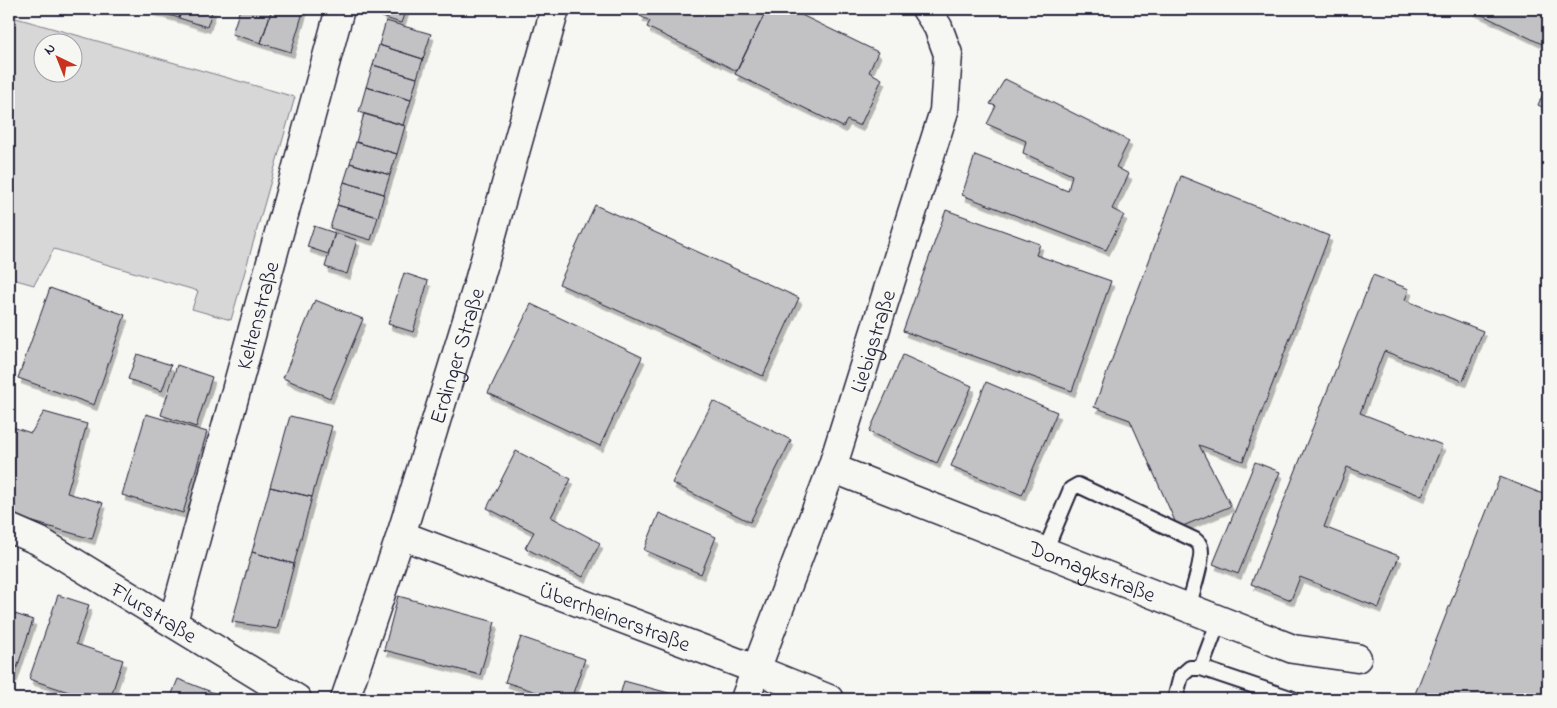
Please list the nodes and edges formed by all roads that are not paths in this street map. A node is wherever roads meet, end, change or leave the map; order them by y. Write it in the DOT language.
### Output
graph roads {
  1 [pos="340,9"];
  2 [pos="555,9"];
  3 [pos="926,9"];
  4 [pos="832,468"];
  5 [pos="9,528"];
  6 [pos="401,535"];
  7 [pos="1045,551"];
  8 [pos="1188,608"];
  9 [pos="1220,620"];
  10 [pos="173,622"];
  11 [pos="1357,658"];
  12 [pos="1200,668"];
  13 [pos="755,670"];
  14 [pos="291,698"];
  15 [pos="345,699"];
  16 [pos="745,699"];
  17 [pos="828,699"];
  18 [pos="1175,699"];
  19 [pos="1293,699"];
  1 -- 10 [label="street, Keltenstraße"];
  2 -- 6 [label="street, Erdinger Straße"];
  3 -- 4 [label="street, Liebigstraße"];
  4 -- 7 [label="street, Domagkstraße"];
  4 -- 13 [label="street, Liebigstraße"];
  5 -- 10 [label="street, Flurstraße"];
  6 -- 13 [label="street, Überrheinerstraße"];
  6 -- 15 [label="street, Erdinger Straße"];
  7 -- 8 [label="street, Domagkstraße"];
  7 -- 8 [label="lane"];
  8 -- 9 [label="street, Domagkstraße"];
  9 -- 11 [label="street, Domagkstraße"];
  9 -- 12 [label="lane"];
  10 -- 14 [label="street, Flurstraße"];
  12 -- 18 [label="lane"];
  12 -- 19 [label="lane"];
  13 -- 16 [label="street, Liebigstraße"];
  13 -- 17 [label="street, Überrheinerstraße"];
}
